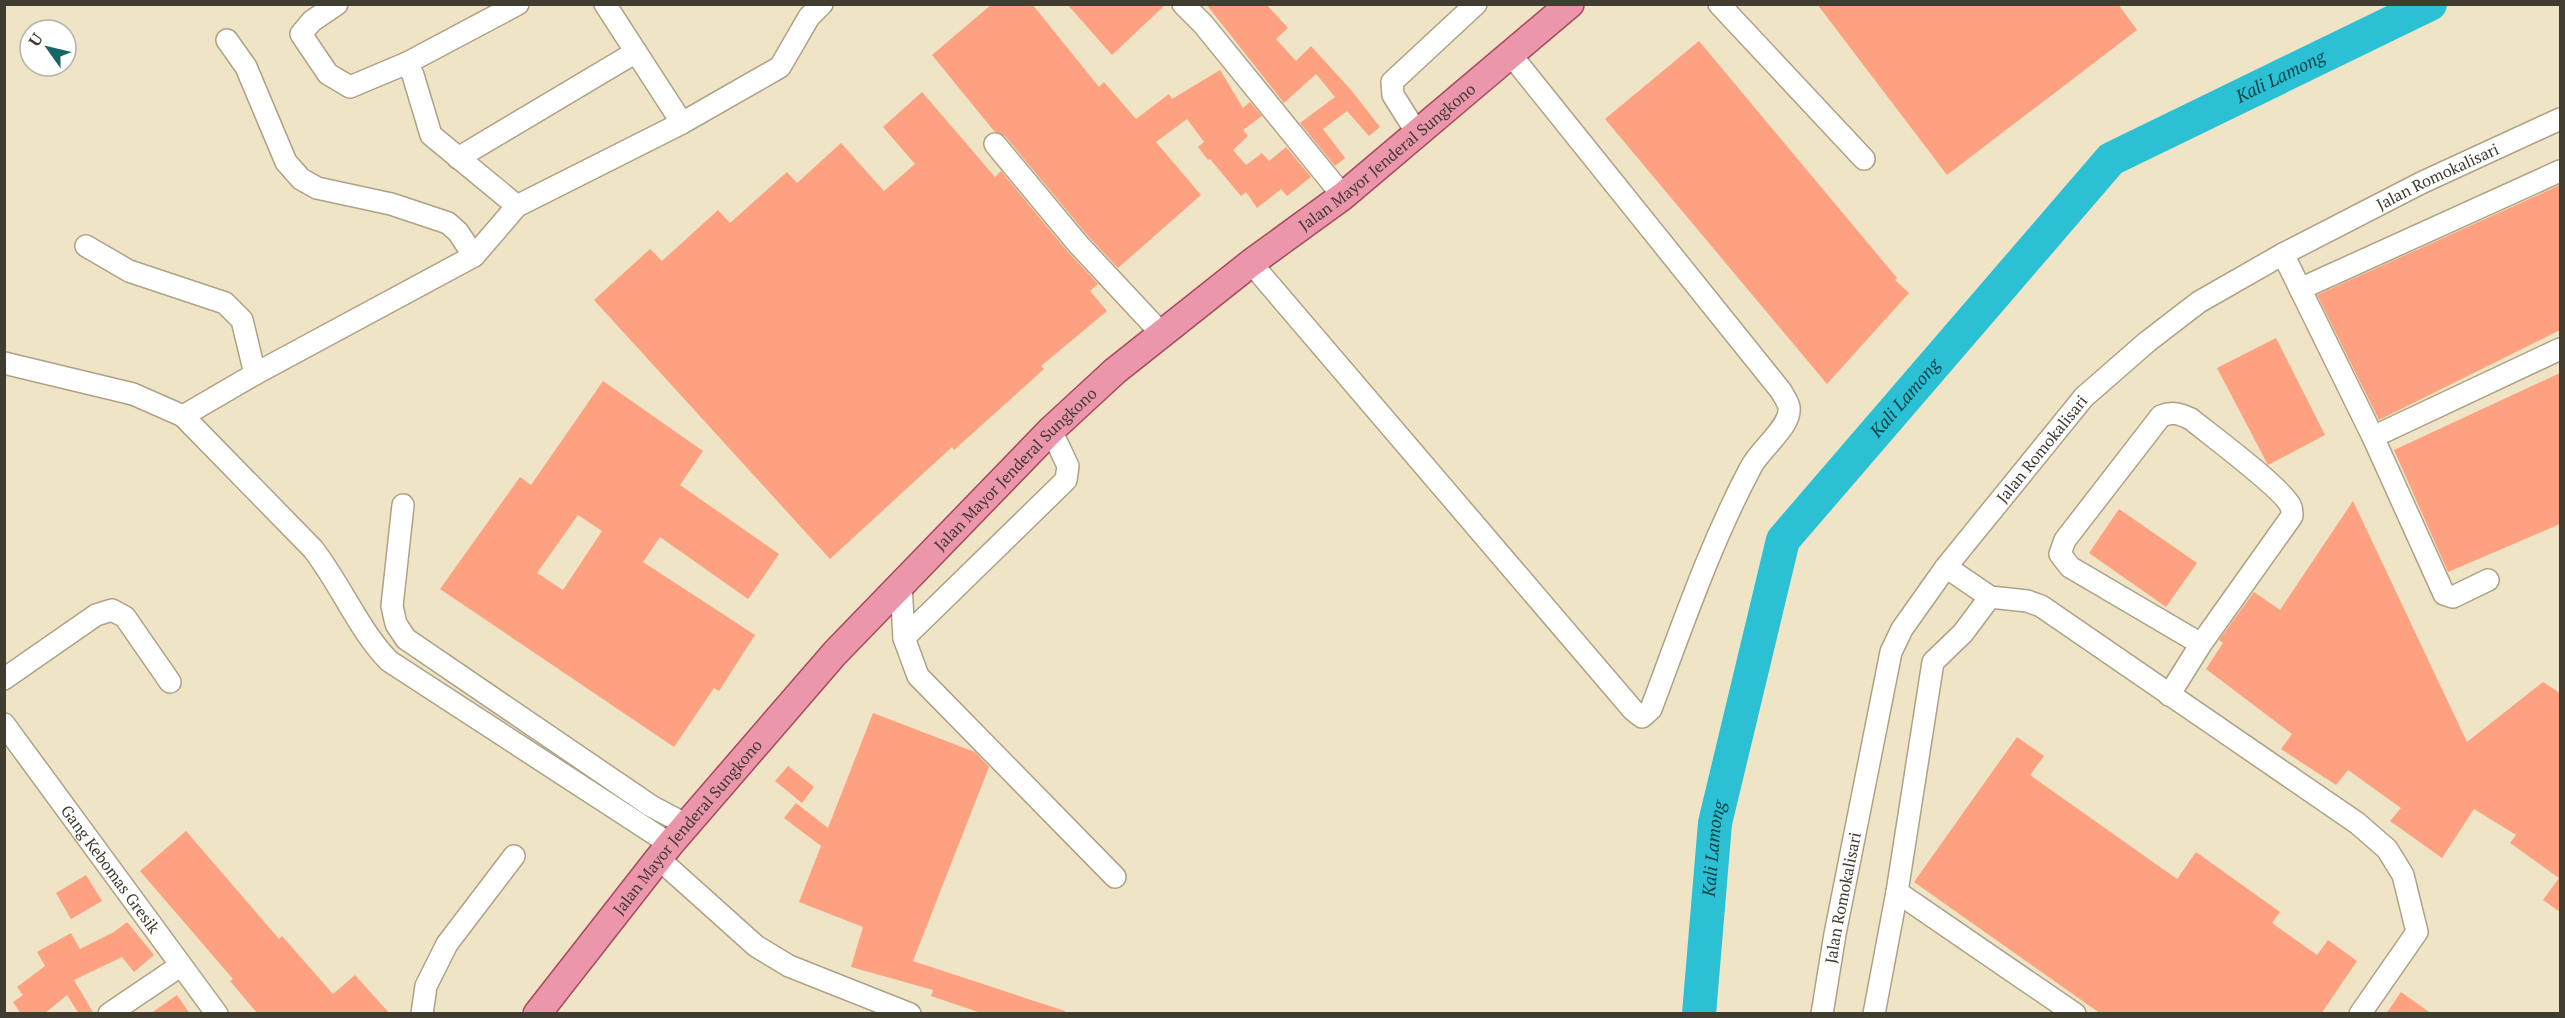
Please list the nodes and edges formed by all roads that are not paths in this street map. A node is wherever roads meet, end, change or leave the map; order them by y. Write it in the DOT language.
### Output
graph roads {
  1 [pos="337,4"];
  2 [pos="518,4"];
  3 [pos="605,4"];
  4 [pos="822,4"];
  5 [pos="1183,4"];
  6 [pos="1476,4"];
  7 [pos="1719,4"];
  8 [pos="1555,9"];
  9 [pos="227,40"];
  10 [pos="636,52"];
  11 [pos="1511,55"];
  12 [pos="407,63"];
  13 [pos="2560,119"];
  14 [pos="682,123"];
  15 [pos="1417,133"];
  16 [pos="995,144"];
  17 [pos="458,158"];
  18 [pos="1864,159"];
  19 [pos="2560,171"];
  20 [pos="1343,196"];
  21 [pos="517,206"];
  22 [pos="87,246"];
  23 [pos="2283,254"];
  24 [pos="474,256"];
  25 [pos="1251,263"];
  26 [pos="2300,289"];
  27 [pos="1161,334"];
  28 [pos="2560,349"];
  29 [pos="4,363"];
  30 [pos="255,374"];
  31 [pos="183,416"];
  32 [pos="1051,430"];
  33 [pos="2373,436"];
  34 [pos="403,506"];
  35 [pos="1946,567"];
  36 [pos="2488,580"];
  37 [pos="901,584"];
  38 [pos="1990,597"];
  39 [pos="904,638"];
  40 [pos="2201,644"];
  41 [pos="4,679"];
  42 [pos="170,682"];
  43 [pos="2169,695"];
  44 [pos="4,724"];
  45 [pos="672,843"];
  46 [pos="514,856"];
  47 [pos="1115,877"];
  48 [pos="1897,892"];
  49 [pos="180,966"];
  50 [pos="109,1014"];
  51 [pos="217,1014"];
  52 [pos="423,1014"];
  53 [pos="537,1014"];
  54 [pos="910,1014"];
  55 [pos="1822,1014"];
  56 [pos="1874,1014"];
  57 [pos="2075,1014"];
  58 [pos="2360,1014"];
  1 -- 12 [label="street"];
  2 -- 12 [label="street"];
  3 -- 10 [label="street"];
  4 -- 14 [label="street"];
  5 -- 20 [label="street"];
  6 -- 15 [label="street"];
  7 -- 18 [label="street"];
  8 -- 11 [label="main road, Jalan Mayor Jenderal Sungkono"];
  9 -- 24 [label="street"];
  10 -- 14 [label="street"];
  10 -- 17 [label="street"];
  11 -- 15 [label="main road, Jalan Mayor Jenderal Sungkono"];
  11 -- 25 [label="street"];
  12 -- 17 [label="street"];
  13 -- 23 [label="street, Jalan Romokalisari"];
  14 -- 21 [label="street"];
  15 -- 20 [label="main road, Jalan Mayor Jenderal Sungkono"];
  16 -- 27 [label="street"];
  17 -- 21 [label="street"];
  19 -- 26 [label="street"];
  20 -- 25 [label="main road, Jalan Mayor Jenderal Sungkono"];
  21 -- 24 [label="street"];
  22 -- 30 [label="street"];
  23 -- 26 [label="street"];
  23 -- 35 [label="street, Jalan Romokalisari"];
  24 -- 30 [label="street"];
  25 -- 27 [label="main road, Jalan Mayor Jenderal Sungkono"];
  26 -- 33 [label="street"];
  27 -- 32 [label="main road, Jalan Mayor Jenderal Sungkono"];
  28 -- 33 [label="street"];
  29 -- 31 [label="street"];
  30 -- 31 [label="street"];
  31 -- 45 [label="street"];
  32 -- 37 [label="main road, Jalan Mayor Jenderal Sungkono"];
  32 -- 39 [label="street"];
  33 -- 36 [label="street"];
  34 -- 45 [label="street"];
  35 -- 38 [label="street"];
  35 -- 55 [label="street, Jalan Romokalisari"];
  37 -- 39 [label="street"];
  37 -- 45 [label="main road, Jalan Mayor Jenderal Sungkono"];
  38 -- 43 [label="street"];
  38 -- 48 [label="street"];
  39 -- 47 [label="street"];
  40 -- 40 [label="street"];
  40 -- 43 [label="street"];
  41 -- 42 [label="street"];
  43 -- 58 [label="street"];
  44 -- 49 [label="street, Gang Kebomas Gresik"];
  45 -- 53 [label="main road, Jalan Mayor Jenderal Sungkono"];
  45 -- 54 [label="street"];
  46 -- 52 [label="street"];
  48 -- 56 [label="street"];
  48 -- 57 [label="street"];
  49 -- 50 [label="street"];
  49 -- 51 [label="street, Gang Kebomas Gresik"];
}
